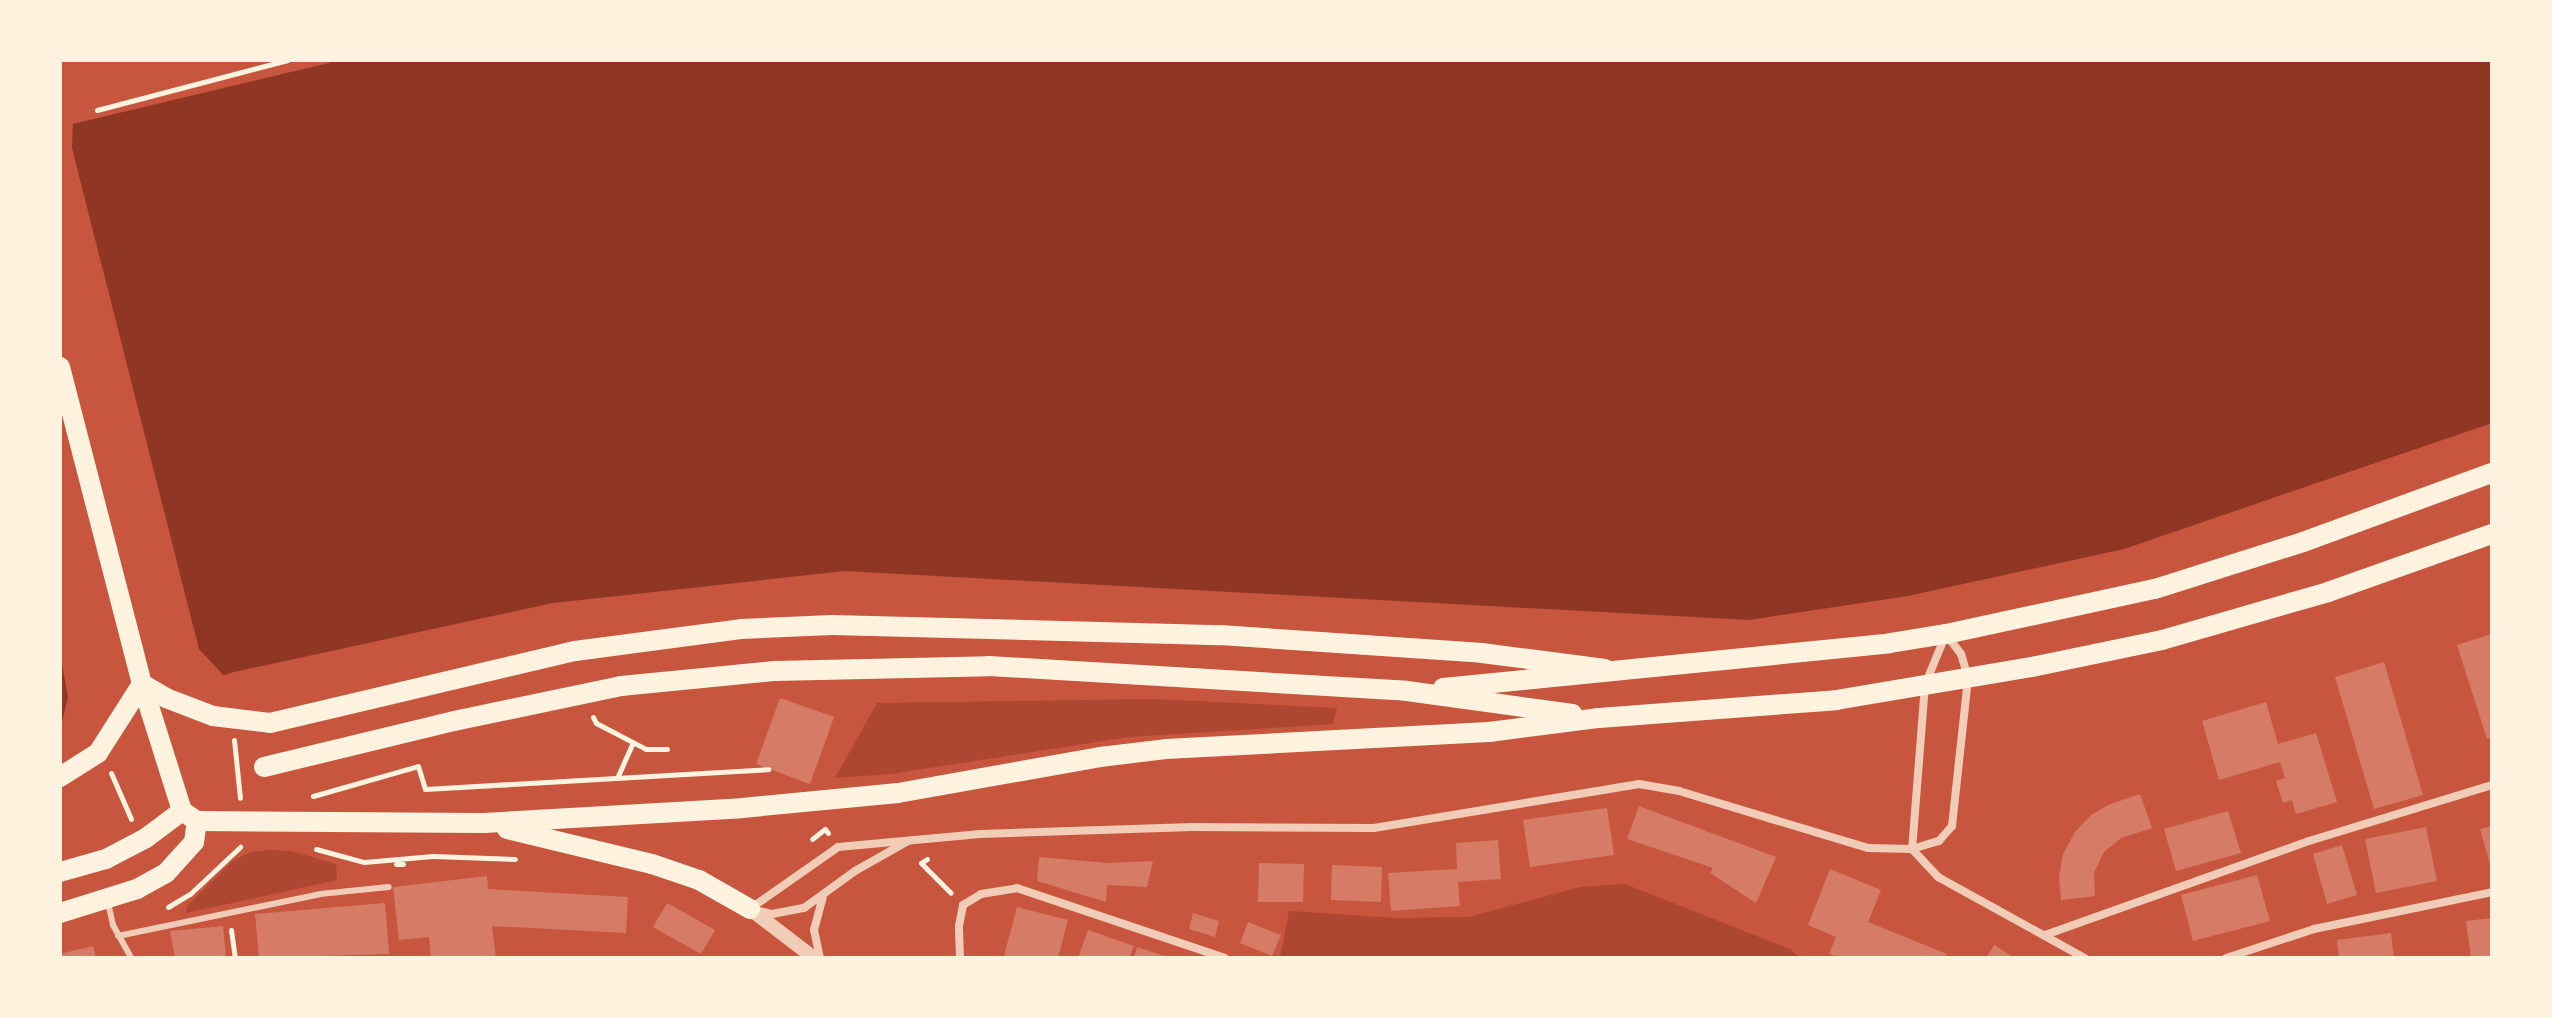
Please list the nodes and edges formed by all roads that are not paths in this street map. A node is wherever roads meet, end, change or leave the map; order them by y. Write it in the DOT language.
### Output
graph roads {
  1 [pos="60,367"];
  2 [pos="2492,473"];
  3 [pos="2492,534"];
  4 [pos="1946,634"];
  5 [pos="1605,669"];
  6 [pos="1968,678"];
  7 [pos="142,684"];
  8 [pos="1925,685"];
  9 [pos="1407,691"];
  10 [pos="1599,718"];
  11 [pos="264,767"];
  12 [pos="60,777"];
  13 [pos="2492,785"];
  14 [pos="191,817"];
  15 [pos="484,823"];
  16 [pos="913,839"];
  17 [pos="1912,849"];
  18 [pos="60,872"];
  19 [pos="389,887"];
  20 [pos="2492,892"];
  21 [pos="823,897"];
  22 [pos="107,900"];
  23 [pos="750,909"];
  24 [pos="60,913"];
  25 [pos="2045,935"];
  26 [pos="118,936"];
  27 [pos="131,958"];
  28 [pos="814,958"];
  29 [pos="820,958"];
  30 [pos="960,958"];
  31 [pos="1225,958"];
  32 [pos="2085,958"];
  33 [pos="2226,958"];
  1 -- 7 [label="main road"];
  2 -- 4 [label="main road"];
  3 -- 6 [label="main road"];
  4 -- 5 [label="main road"];
  4 -- 6 [label="street"];
  4 -- 8 [label="street"];
  5 -- 7 [label="main road"];
  5 -- 9 [label="main road"];
  6 -- 8 [label="main road"];
  6 -- 17 [label="street"];
  7 -- 12 [label="main road"];
  7 -- 14 [label="main road"];
  8 -- 10 [label="main road"];
  8 -- 17 [label="street"];
  9 -- 10 [label="main road"];
  9 -- 11 [label="main road"];
  10 -- 15 [label="main road"];
  13 -- 25 [label="street"];
  14 -- 15 [label="main road"];
  14 -- 18 [label="main road"];
  14 -- 22 [label="main road"];
  15 -- 23 [label="main road"];
  16 -- 17 [label="street"];
  16 -- 21 [label="street"];
  16 -- 23 [label="street"];
  17 -- 25 [label="street"];
  19 -- 26 [label="lane"];
  20 -- 33 [label="street"];
  21 -- 23 [label="street"];
  21 -- 29 [label="street"];
  22 -- 24 [label="main road"];
  22 -- 26 [label="lane"];
  23 -- 28 [label="street"];
  25 -- 32 [label="street"];
  26 -- 27 [label="lane"];
  30 -- 31 [label="street"];
}
